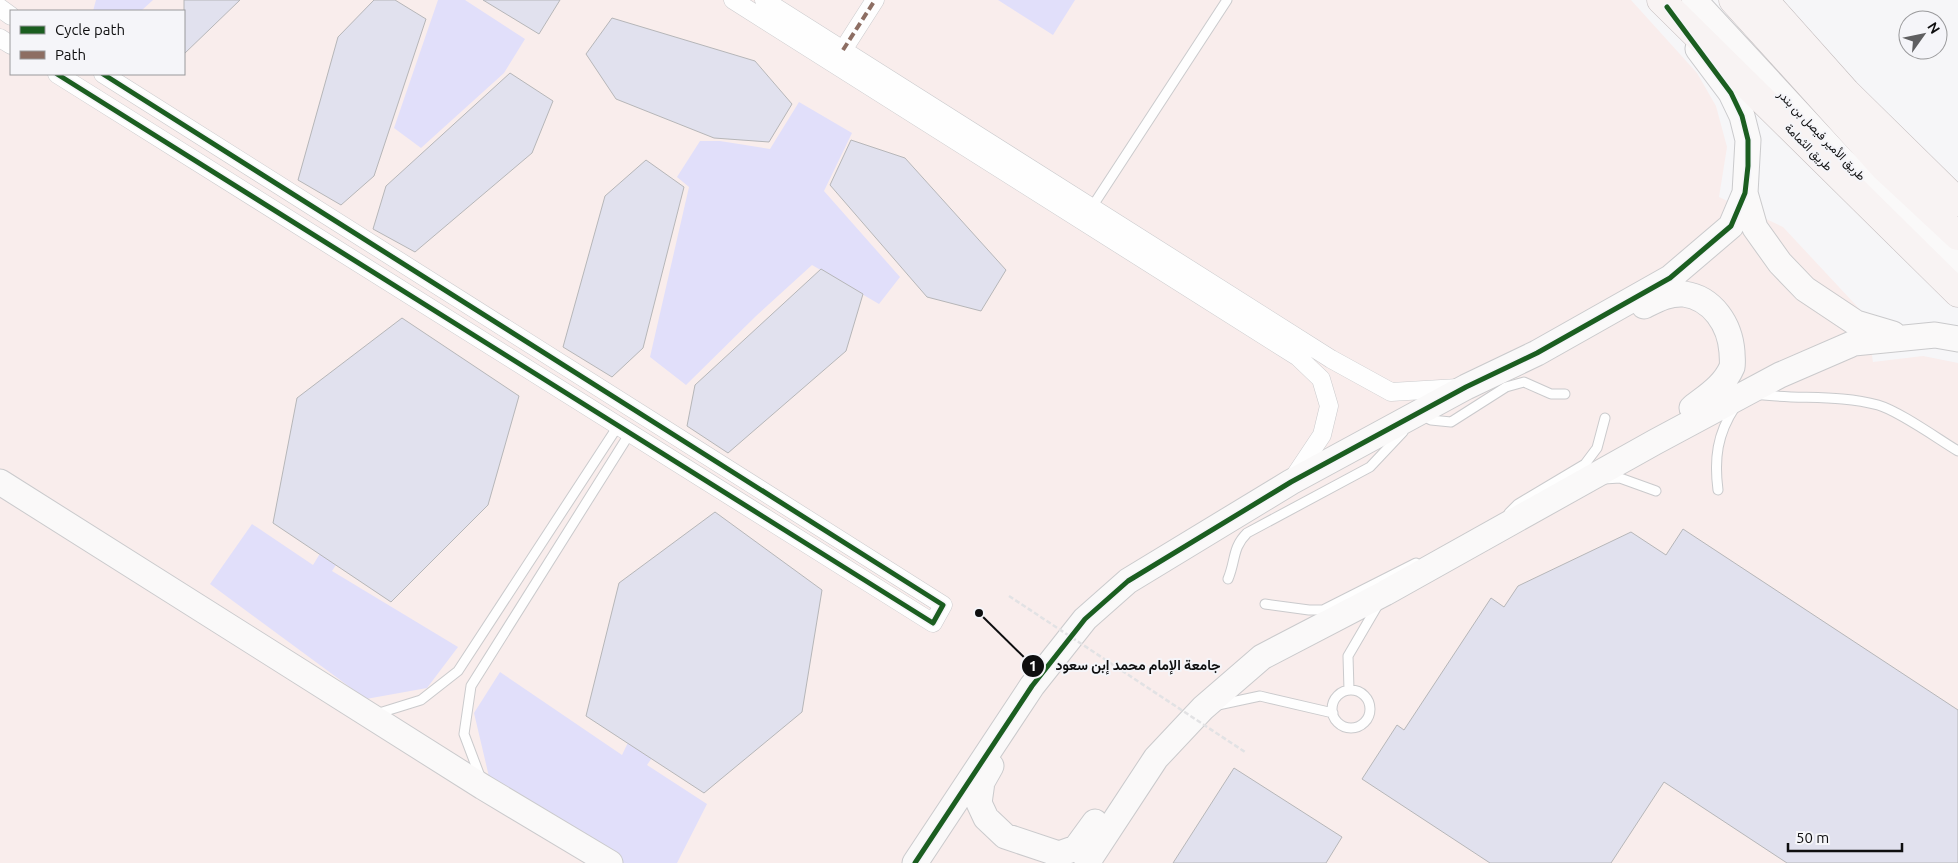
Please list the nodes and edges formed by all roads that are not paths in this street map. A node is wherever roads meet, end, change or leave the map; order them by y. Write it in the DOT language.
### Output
graph roads {
  1 [pos="734,0"];
  2 [pos="764,0"];
  3 [pos="875,0"];
  4 [pos="1227,0"];
  5 [pos="1694,0"];
  6 [pos="1733,0"];
  7 [pos="1764,0"];
  8 [pos="1664,3"];
  9 [pos="843,50"];
  10 [pos="59,75"];
  11 [pos="105,75"];
  12 [pos="1745,193"];
  13 [pos="296,196"];
  14 [pos="1958,202"];
  15 [pos="1088,214"];
  16 [pos="284,216"];
  17 [pos="1958,236"];
  18 [pos="1958,263"];
  19 [pos="1958,293"];
  20 [pos="1899,337"];
  21 [pos="1958,338"];
  22 [pos="1537,353"];
  23 [pos="1466,387"];
  24 [pos="1745,393"];
  25 [pos="1565,394"];
  26 [pos="1420,414"];
  27 [pos="1605,418"];
  28 [pos="624,429"];
  29 [pos="1655,442"];
  30 [pos="1958,451"];
  31 [pos="1586,480"];
  32 [pos="0,482"];
  33 [pos="1291,482"];
  34 [pos="1718,490"];
  35 [pos="1656,491"];
  36 [pos="1485,537"];
  37 [pos="1228,579"];
  38 [pos="1385,593"];
  39 [pos="1265,604"];
  40 [pos="1032,686"];
  41 [pos="1348,690"];
  42 [pos="1203,708"];
  43 [pos="1333,713"];
  44 [pos="370,716"];
  45 [pos="1156,758"];
  46 [pos="483,787"];
  47 [pos="610,863"];
  48 [pos="915,863"];
  49 [pos="1087,863"];
  1 -- 15 [label="street"];
  2 -- 9 [label="street"];
  3 -- 9 [label="street"];
  4 -- 15 [label="lane"];
  5 -- 18 [label="street, طريق الأمير فيصل بن بندر"];
  6 -- 17 [label="main road"];
  7 -- 14 [label="main road"];
  8 -- 12 [label="street"];
  8 -- 19 [label="main road, طريق الثمامة"];
  9 -- 15 [label="street"];
  10 -- 16 [label="street"];
  11 -- 13 [label="street"];
  12 -- 20 [label="street"];
  12 -- 22 [label="street"];
  13 -- 16 [label="street"];
  13 -- 28 [label="street"];
  15 -- 23 [label="street"];
  15 -- 33 [label="street"];
  16 -- 28 [label="street"];
  20 -- 21 [label="street"];
  20 -- 24 [label="street"];
  22 -- 23 [label="street"];
  22 -- 29 [label="street"];
  23 -- 26 [label="street"];
  24 -- 29 [label="street"];
  24 -- 30 [label="lane"];
  24 -- 34 [label="lane"];
  25 -- 26 [label="lane"];
  26 -- 33 [label="street"];
  26 -- 37 [label="lane"];
  27 -- 36 [label="lane"];
  28 -- 44 [label="lane"];
  28 -- 46 [label="lane"];
  29 -- 31 [label="street"];
  31 -- 35 [label="lane"];
  31 -- 36 [label="street"];
  32 -- 44 [label="street"];
  33 -- 40 [label="street"];
  36 -- 38 [label="street"];
  36 -- 39 [label="lane"];
  38 -- 41 [label="lane"];
  38 -- 42 [label="street"];
  40 -- 45 [label="street"];
  40 -- 48 [label="street"];
  41 -- 43 [label="lane"];
  41 -- 43 [label="lane"];
  42 -- 43 [label="lane"];
  42 -- 45 [label="street"];
  44 -- 46 [label="street"];
  45 -- 49 [label="street"];
  46 -- 47 [label="street"];
}
